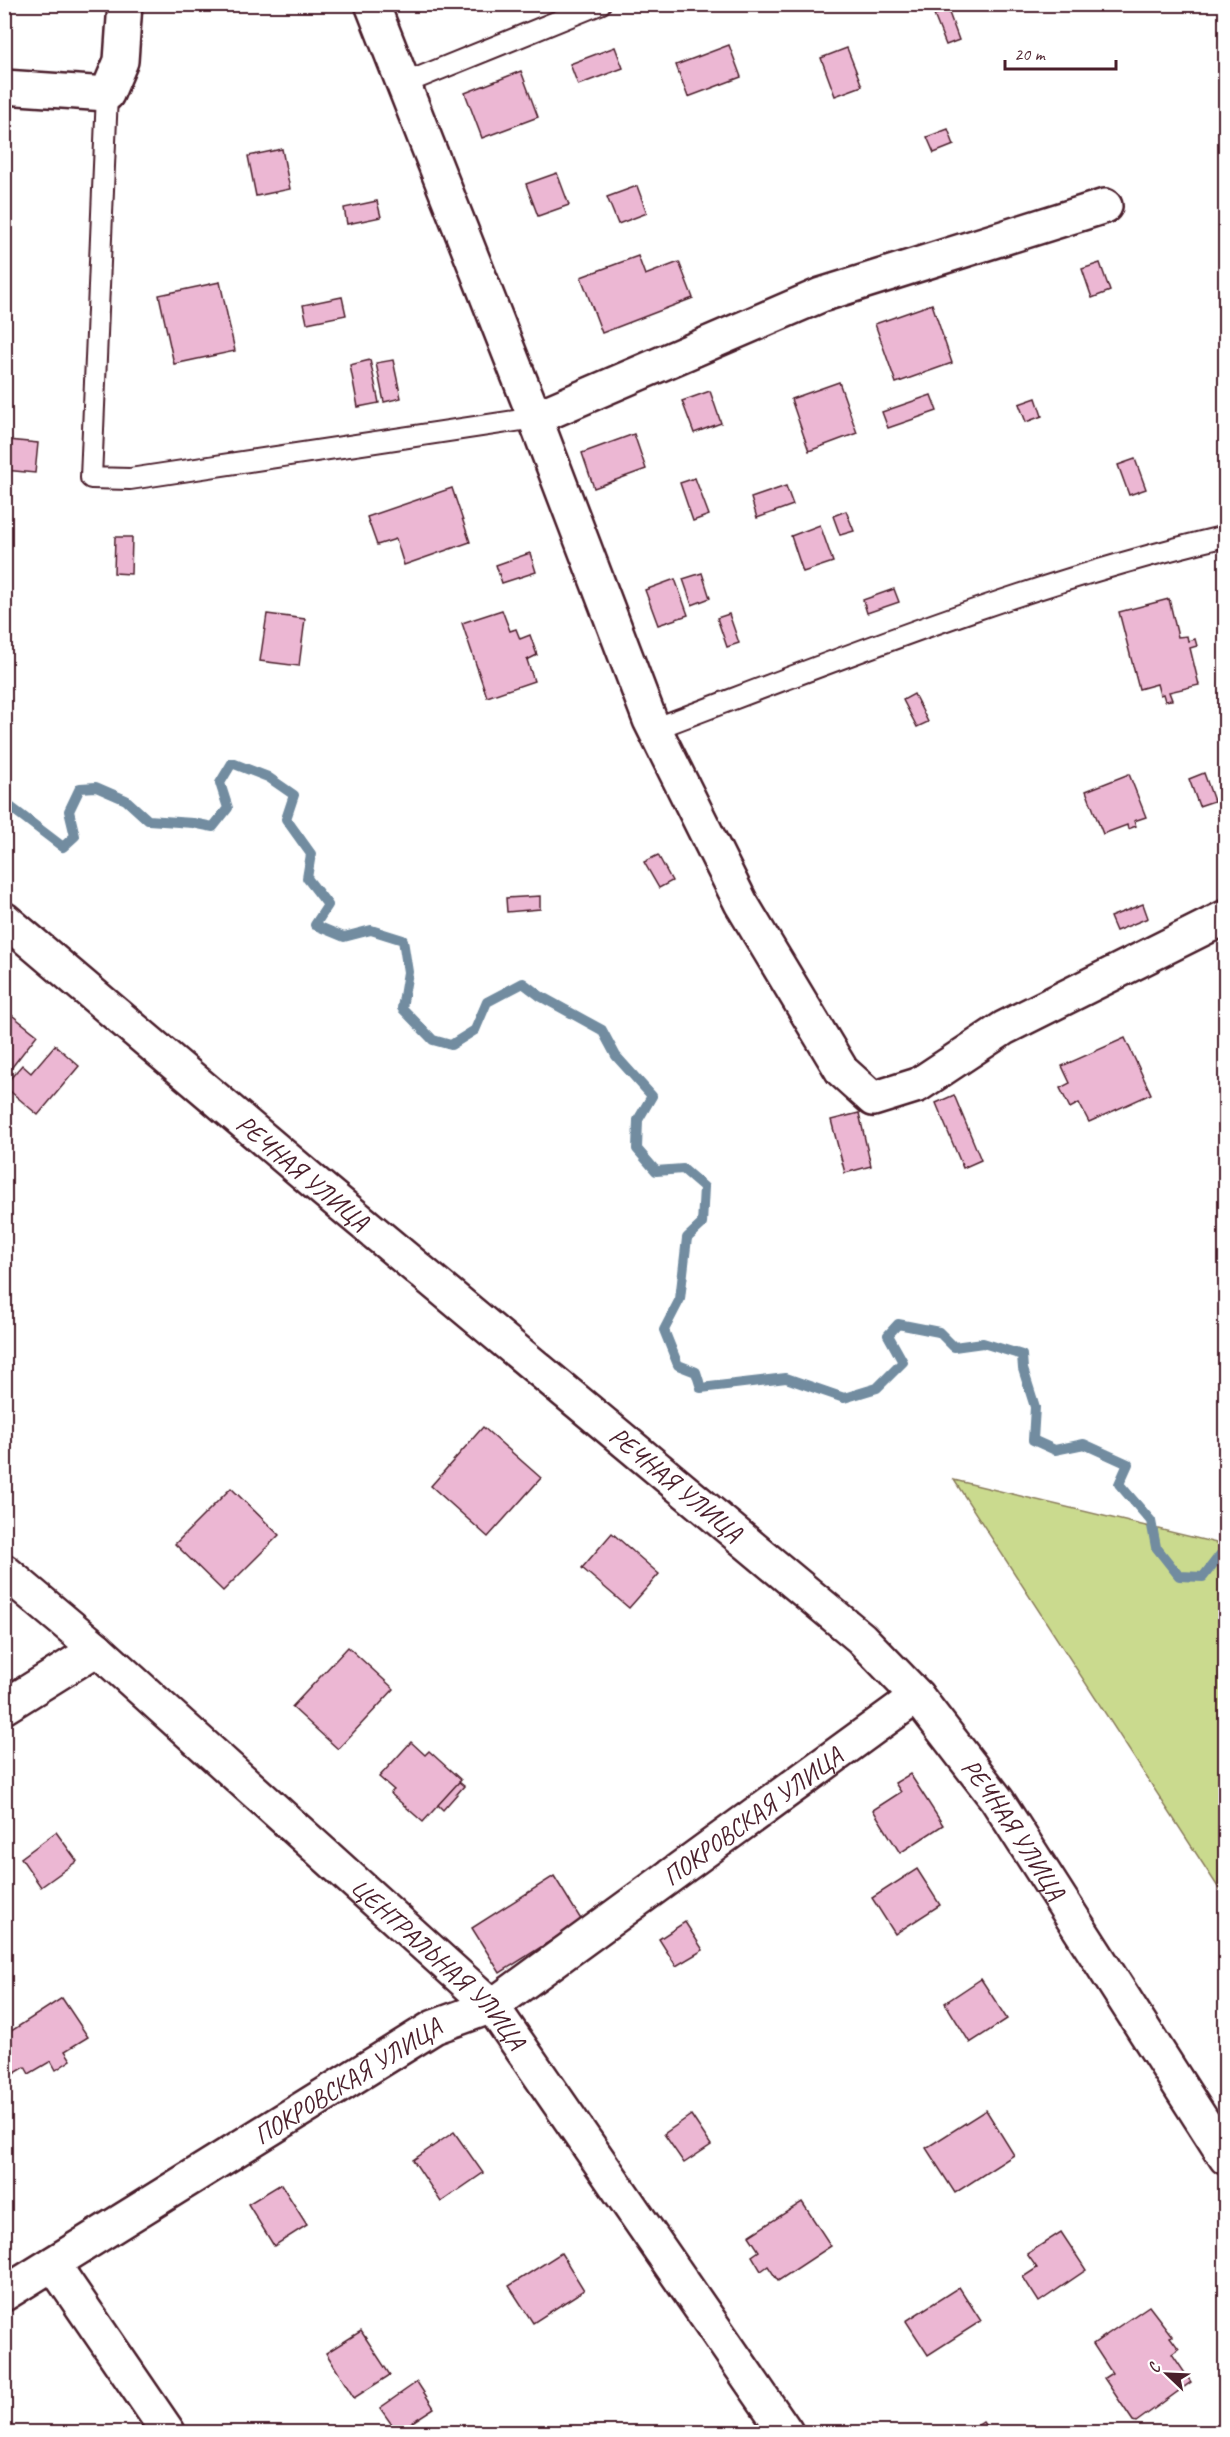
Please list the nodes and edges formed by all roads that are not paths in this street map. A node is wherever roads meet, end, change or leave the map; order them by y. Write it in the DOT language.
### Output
graph roads {
  1 [pos="125,4"];
  2 [pos="372,4"];
  3 [pos="600,4"];
  4 [pos="403,84"];
  5 [pos="4,87"];
  6 [pos="107,94"];
  7 [pos="1105,206"];
  8 [pos="535,418"];
  9 [pos="1226,536"];
  10 [pos="654,729"];
  11 [pos="1226,917"];
  12 [pos="4,919"];
  13 [pos="4,1571"];
  14 [pos="97,1648"];
  15 [pos="917,1696"];
  16 [pos="4,1707"];
  17 [pos="492,2006"];
  18 [pos="1226,2158"];
  19 [pos="53,2264"];
  20 [pos="4,2294"];
  21 [pos="168,2433"];
  22 [pos="786,2433"];
  1 -- 6 [label="street"];
  2 -- 4 [label="street"];
  3 -- 4 [label="lane"];
  4 -- 8 [label="street"];
  5 -- 6 [label="street"];
  6 -- 8 [label="lane"];
  7 -- 8 [label="street"];
  8 -- 10 [label="street"];
  9 -- 10 [label="lane"];
  10 -- 11 [label="street"];
  12 -- 15 [label="street, РЕЧНАЯ УЛИЦА"];
  13 -- 14 [label="street, ЦЕНТРАЛЬНАЯ УЛИЦА"];
  14 -- 16 [label="street"];
  14 -- 17 [label="street, ЦЕНТРАЛЬНАЯ УЛИЦА"];
  15 -- 17 [label="street, ПОКРОВСКАЯ УЛИЦА"];
  15 -- 18 [label="street, РЕЧНАЯ УЛИЦА"];
  17 -- 19 [label="street, ПОКРОВСКАЯ УЛИЦА"];
  17 -- 22 [label="street, ЦЕНТРАЛЬНАЯ УЛИЦА"];
  19 -- 20 [label="street, ПОКРОВСКАЯ УЛИЦА"];
  19 -- 21 [label="street"];
}
